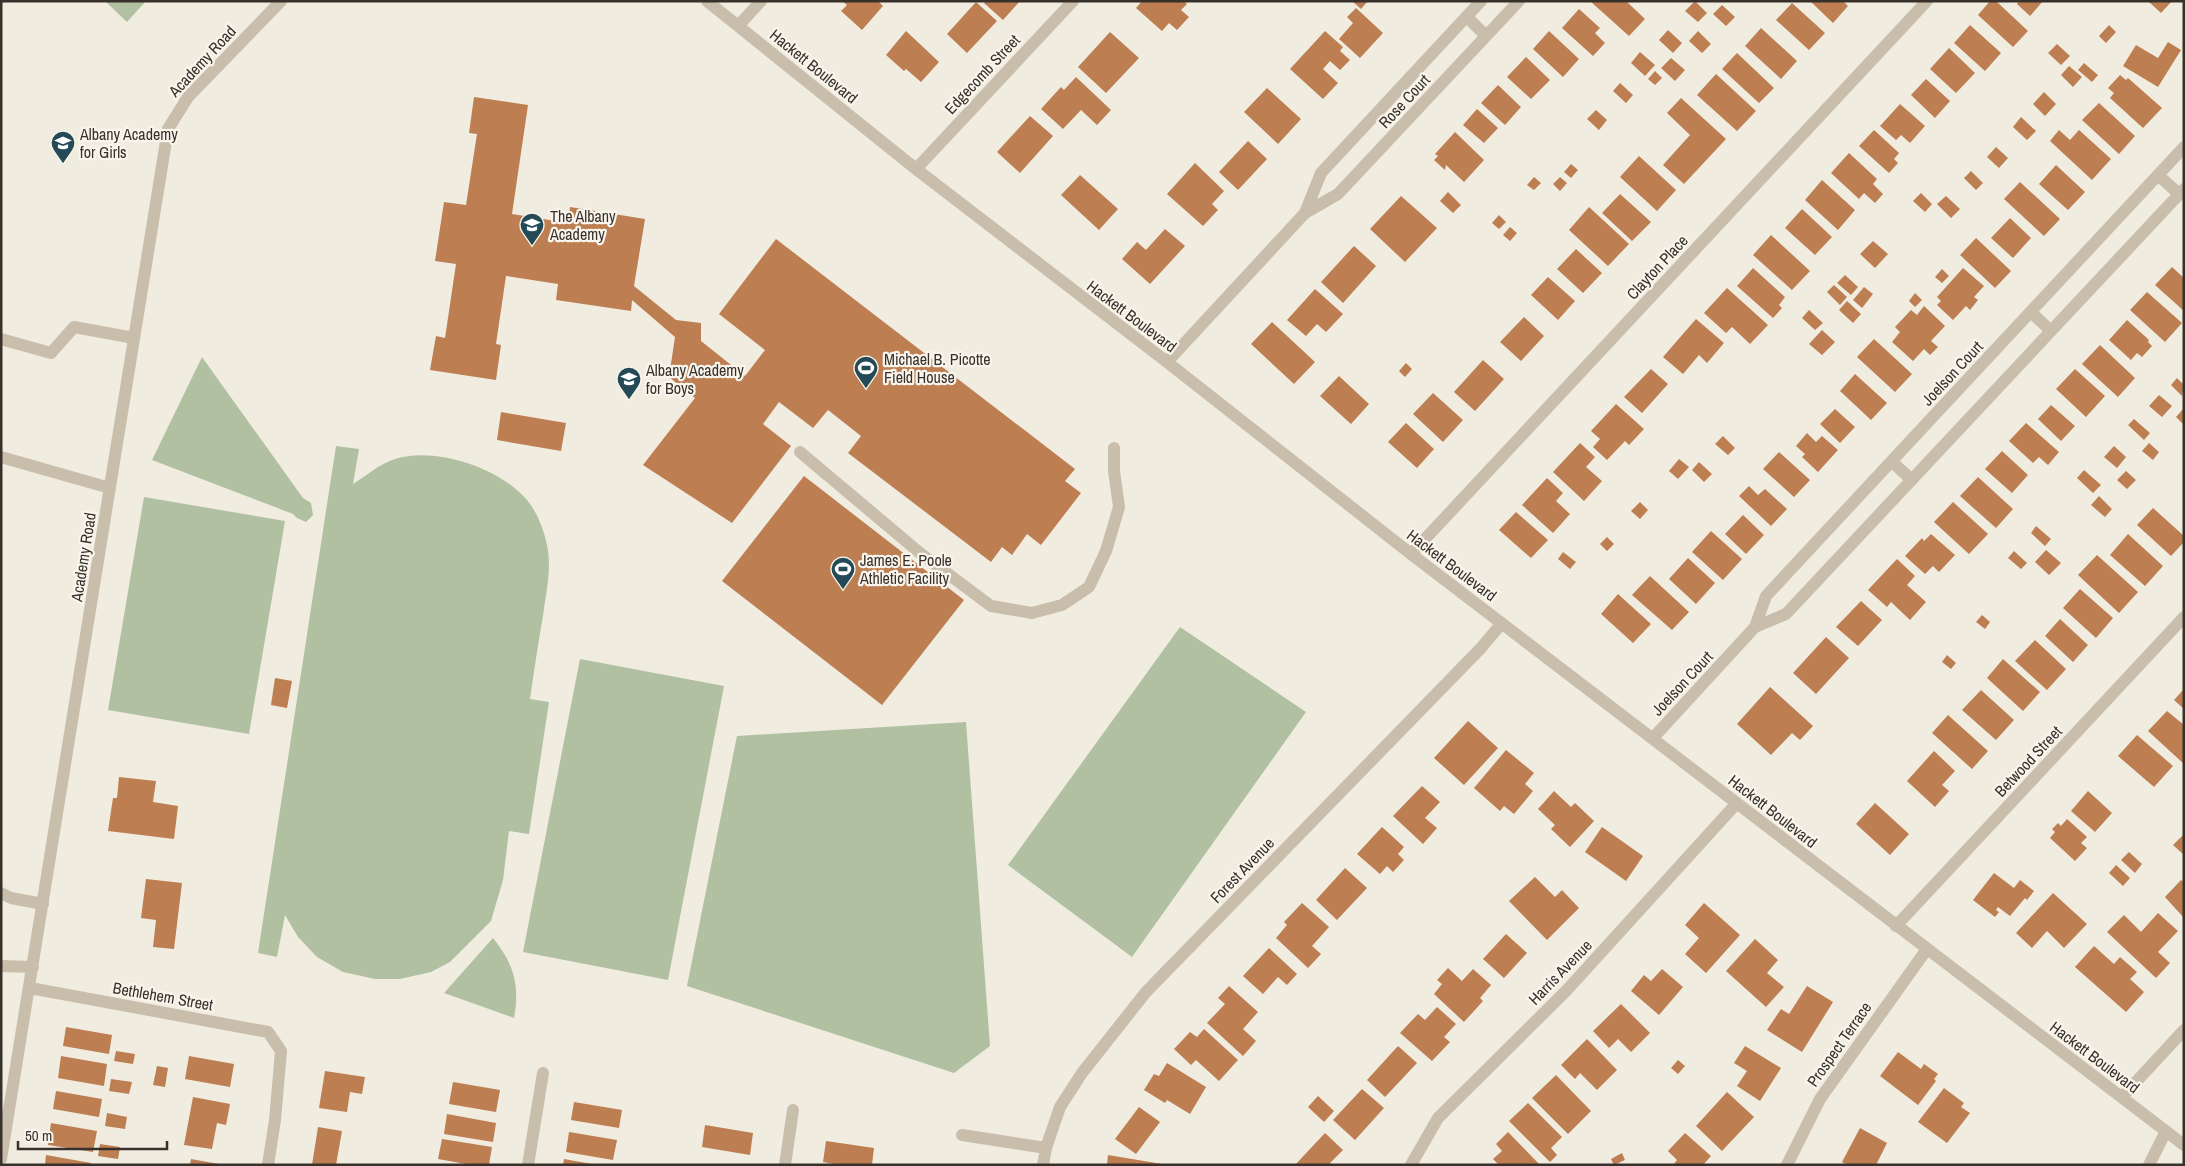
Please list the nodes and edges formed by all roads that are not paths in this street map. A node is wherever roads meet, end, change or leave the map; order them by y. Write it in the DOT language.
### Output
graph roads {
  1 [pos="281,1"];
  2 [pos="707,1"];
  3 [pos="761,1"];
  4 [pos="1073,1"];
  5 [pos="1481,1"];
  6 [pos="1519,1"];
  7 [pos="1927,1"];
  8 [pos="1466,17"];
  9 [pos="739,25"];
  10 [pos="1486,36"];
  11 [pos="2184,148"];
  12 [pos="916,169"];
  13 [pos="2158,175"];
  14 [pos="2181,192"];
  15 [pos="1305,213"];
  16 [pos="2030,312"];
  17 [pos="2051,331"];
  18 [pos="134,338"];
  19 [pos="1,340"];
  20 [pos="1167,362"];
  21 [pos="1114,448"];
  22 [pos="800,452"];
  23 [pos="1,457"];
  24 [pos="1892,462"];
  25 [pos="1912,480"];
  26 [pos="110,488"];
  27 [pos="1411,554"];
  28 [pos="2184,617"];
  29 [pos="1502,623"];
  30 [pos="1755,627"];
  31 [pos="1653,738"];
  32 [pos="1737,803"];
  33 [pos="1,893"];
  34 [pos="43,904"];
  35 [pos="1896,926"];
  36 [pos="1927,949"];
  37 [pos="1,966"];
  38 [pos="33,967"];
  39 [pos="30,988"];
  40 [pos="2184,1030"];
  41 [pos="543,1073"];
  42 [pos="2122,1097"];
  43 [pos="793,1110"];
  44 [pos="2166,1131"];
  45 [pos="962,1136"];
  46 [pos="2184,1145"];
  47 [pos="1046,1148"];
  48 [pos="1,1159"];
  49 [pos="268,1165"];
  50 [pos="528,1165"];
  51 [pos="785,1165"];
  52 [pos="1043,1165"];
  53 [pos="1411,1165"];
  54 [pos="1787,1165"];
  55 [pos="2149,1165"];
  1 -- 18 [label="street, Academy Road"];
  2 -- 9 [label="street, Hackett Boulevard"];
  3 -- 9 [label="street"];
  4 -- 12 [label="street, Edgecomb Street"];
  5 -- 8 [label="street, Rose Court"];
  6 -- 10 [label="street, Rose Court"];
  7 -- 27 [label="street, Clayton Place"];
  8 -- 10 [label="street"];
  8 -- 15 [label="street, Rose Court"];
  9 -- 12 [label="street, Hackett Boulevard"];
  10 -- 15 [label="street, Rose Court"];
  11 -- 13 [label="street, Joelson Court"];
  12 -- 20 [label="street, Hackett Boulevard"];
  13 -- 14 [label="street"];
  13 -- 16 [label="street, Joelson Court"];
  14 -- 17 [label="street, Joelson Court"];
  15 -- 20 [label="street, Rose Court"];
  16 -- 17 [label="street"];
  16 -- 24 [label="street, Joelson Court"];
  17 -- 25 [label="street, Joelson Court"];
  18 -- 19 [label="street"];
  18 -- 26 [label="street, Academy Road"];
  20 -- 27 [label="street, Hackett Boulevard"];
  21 -- 22 [label="street"];
  23 -- 26 [label="street"];
  24 -- 25 [label="street"];
  24 -- 30 [label="street, Joelson Court"];
  25 -- 30 [label="street, Joelson Court"];
  26 -- 34 [label="street, Academy Road"];
  27 -- 29 [label="street, Hackett Boulevard"];
  28 -- 35 [label="street, Betwood Street"];
  29 -- 31 [label="street, Hackett Boulevard"];
  29 -- 47 [label="street, Forest Avenue"];
  30 -- 31 [label="street, Joelson Court"];
  31 -- 32 [label="street, Hackett Boulevard"];
  32 -- 35 [label="street, Hackett Boulevard"];
  32 -- 53 [label="street, Harris Avenue"];
  33 -- 34 [label="street"];
  34 -- 38 [label="street, Academy Road"];
  35 -- 36 [label="street, Hackett Boulevard"];
  36 -- 42 [label="street, Hackett Boulevard"];
  36 -- 54 [label="street, Prospect Terrace"];
  37 -- 38 [label="street"];
  38 -- 39 [label="street, Academy Road"];
  39 -- 48 [label="street, Academy Road"];
  39 -- 49 [label="street, Bethlehem Street"];
  40 -- 42 [label="street"];
  41 -- 50 [label="street"];
  42 -- 44 [label="street, Hackett Boulevard"];
  43 -- 51 [label="street"];
  44 -- 46 [label="street, Hackett Boulevard"];
  44 -- 55 [label="street"];
  45 -- 47 [label="street"];
  47 -- 52 [label="street, Forest Avenue"];
}
